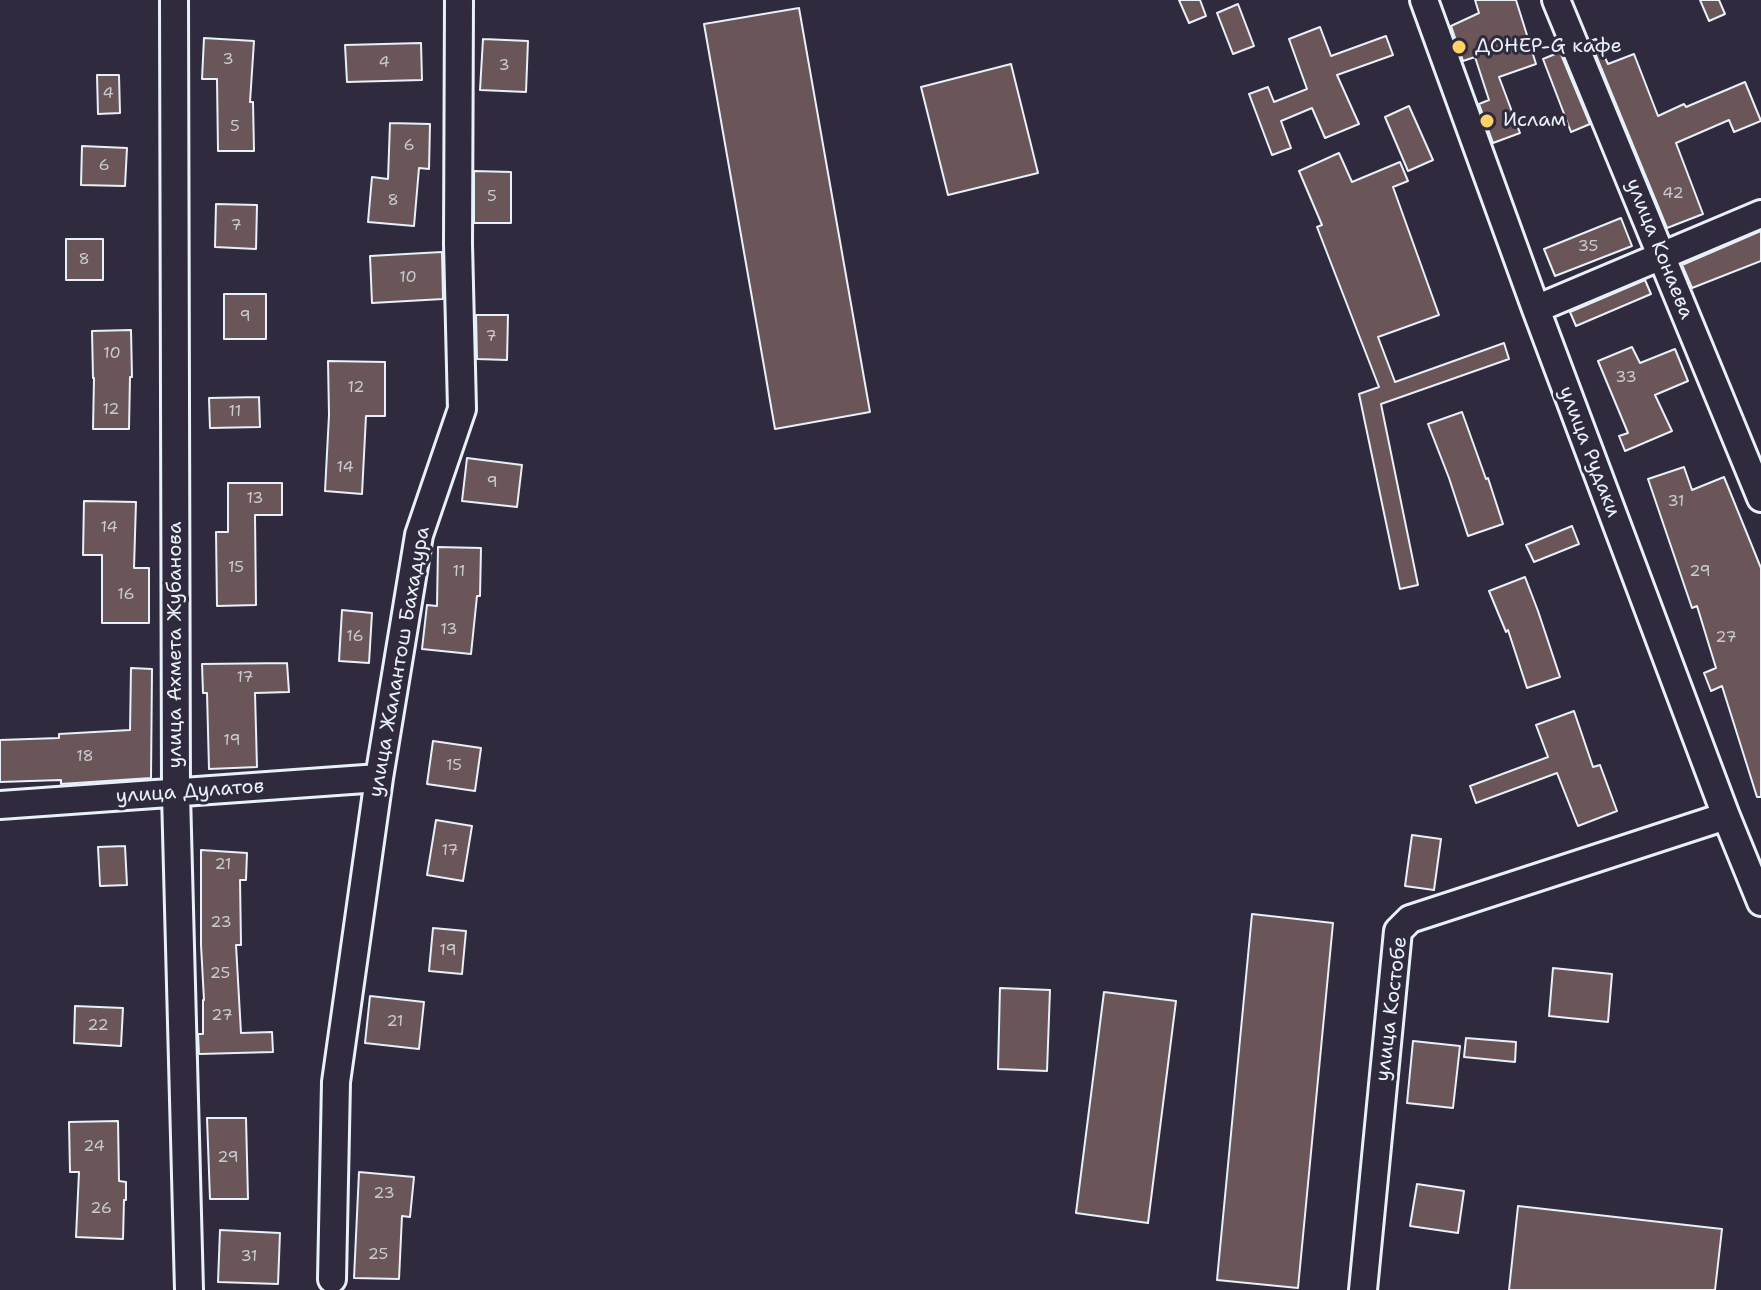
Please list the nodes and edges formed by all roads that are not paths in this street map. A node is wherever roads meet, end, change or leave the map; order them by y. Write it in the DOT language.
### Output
graph roads {
  1 [pos="174,0"];
  2 [pos="459,0"];
  3 [pos="1424,0"];
  4 [pos="1556,0"];
  5 [pos="1761,214"];
  6 [pos="1662,255"];
  7 [pos="1536,309"];
  8 [pos="1761,498"];
  9 [pos="379,778"];
  10 [pos="176,794"];
  11 [pos="0,805"];
  12 [pos="1726,816"];
  13 [pos="1761,902"];
  14 [pos="332,1279"];
  15 [pos="189,1290"];
  16 [pos="1363,1290"];
  1 -- 10 [label="street, улица Ахмета Жубанова"];
  2 -- 9 [label="street, улица Жалантош Бахадура"];
  3 -- 7 [label="street, улица Рудаки"];
  4 -- 6 [label="street, улица Конаева"];
  5 -- 6 [label="street"];
  6 -- 7 [label="street"];
  6 -- 8 [label="street, улица Конаева"];
  7 -- 12 [label="street, улица Рудаки"];
  9 -- 10 [label="street, улица Дулатов"];
  9 -- 14 [label="street, улица Жалантош Бахадура"];
  10 -- 11 [label="street, улица Дулатов"];
  10 -- 15 [label="street, улица Ахмета Жубанова"];
  12 -- 13 [label="street, улица Рудаки"];
  12 -- 16 [label="street, улица Костобе"];
}
